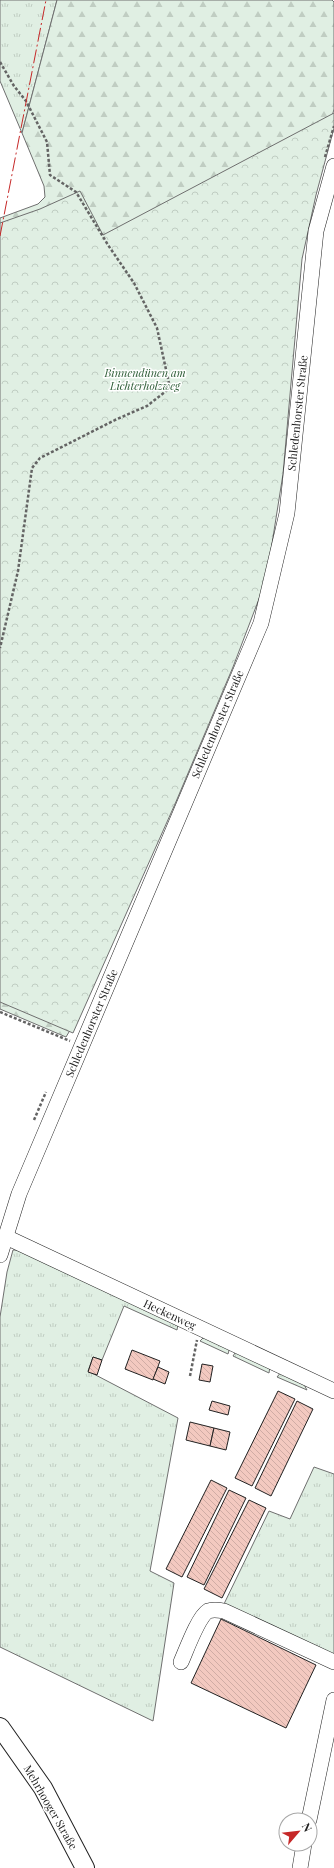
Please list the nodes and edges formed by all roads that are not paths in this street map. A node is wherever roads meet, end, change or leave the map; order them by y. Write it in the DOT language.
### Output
graph roads {
  1 [pos="329,165"];
  2 [pos="331,193"];
  3 [pos="6,1237"];
  4 [pos="0,1255"];
  5 [pos="334,1391"];
  6 [pos="181,1662"];
  7 [pos="334,1662"];
  8 [pos="334,1700"];
  9 [pos="0,1727"];
  10 [pos="311,1812"];
  11 [pos="303,1852"];
  12 [pos="85,1868"];
  13 [pos="300,1868"];
  1 -- 2 [label="street, Schledenhorster Straße"];
  2 -- 3 [label="street, Schledenhorster Straße"];
  3 -- 4 [label="street, Schledenhorster Straße"];
  3 -- 5 [label="street, Heckenweg"];
  6 -- 7 [label="street"];
  8 -- 10 [label="street"];
  9 -- 12 [label="main road, Mehrhooger Straße"];
  11 -- 13 [label="street"];
}
